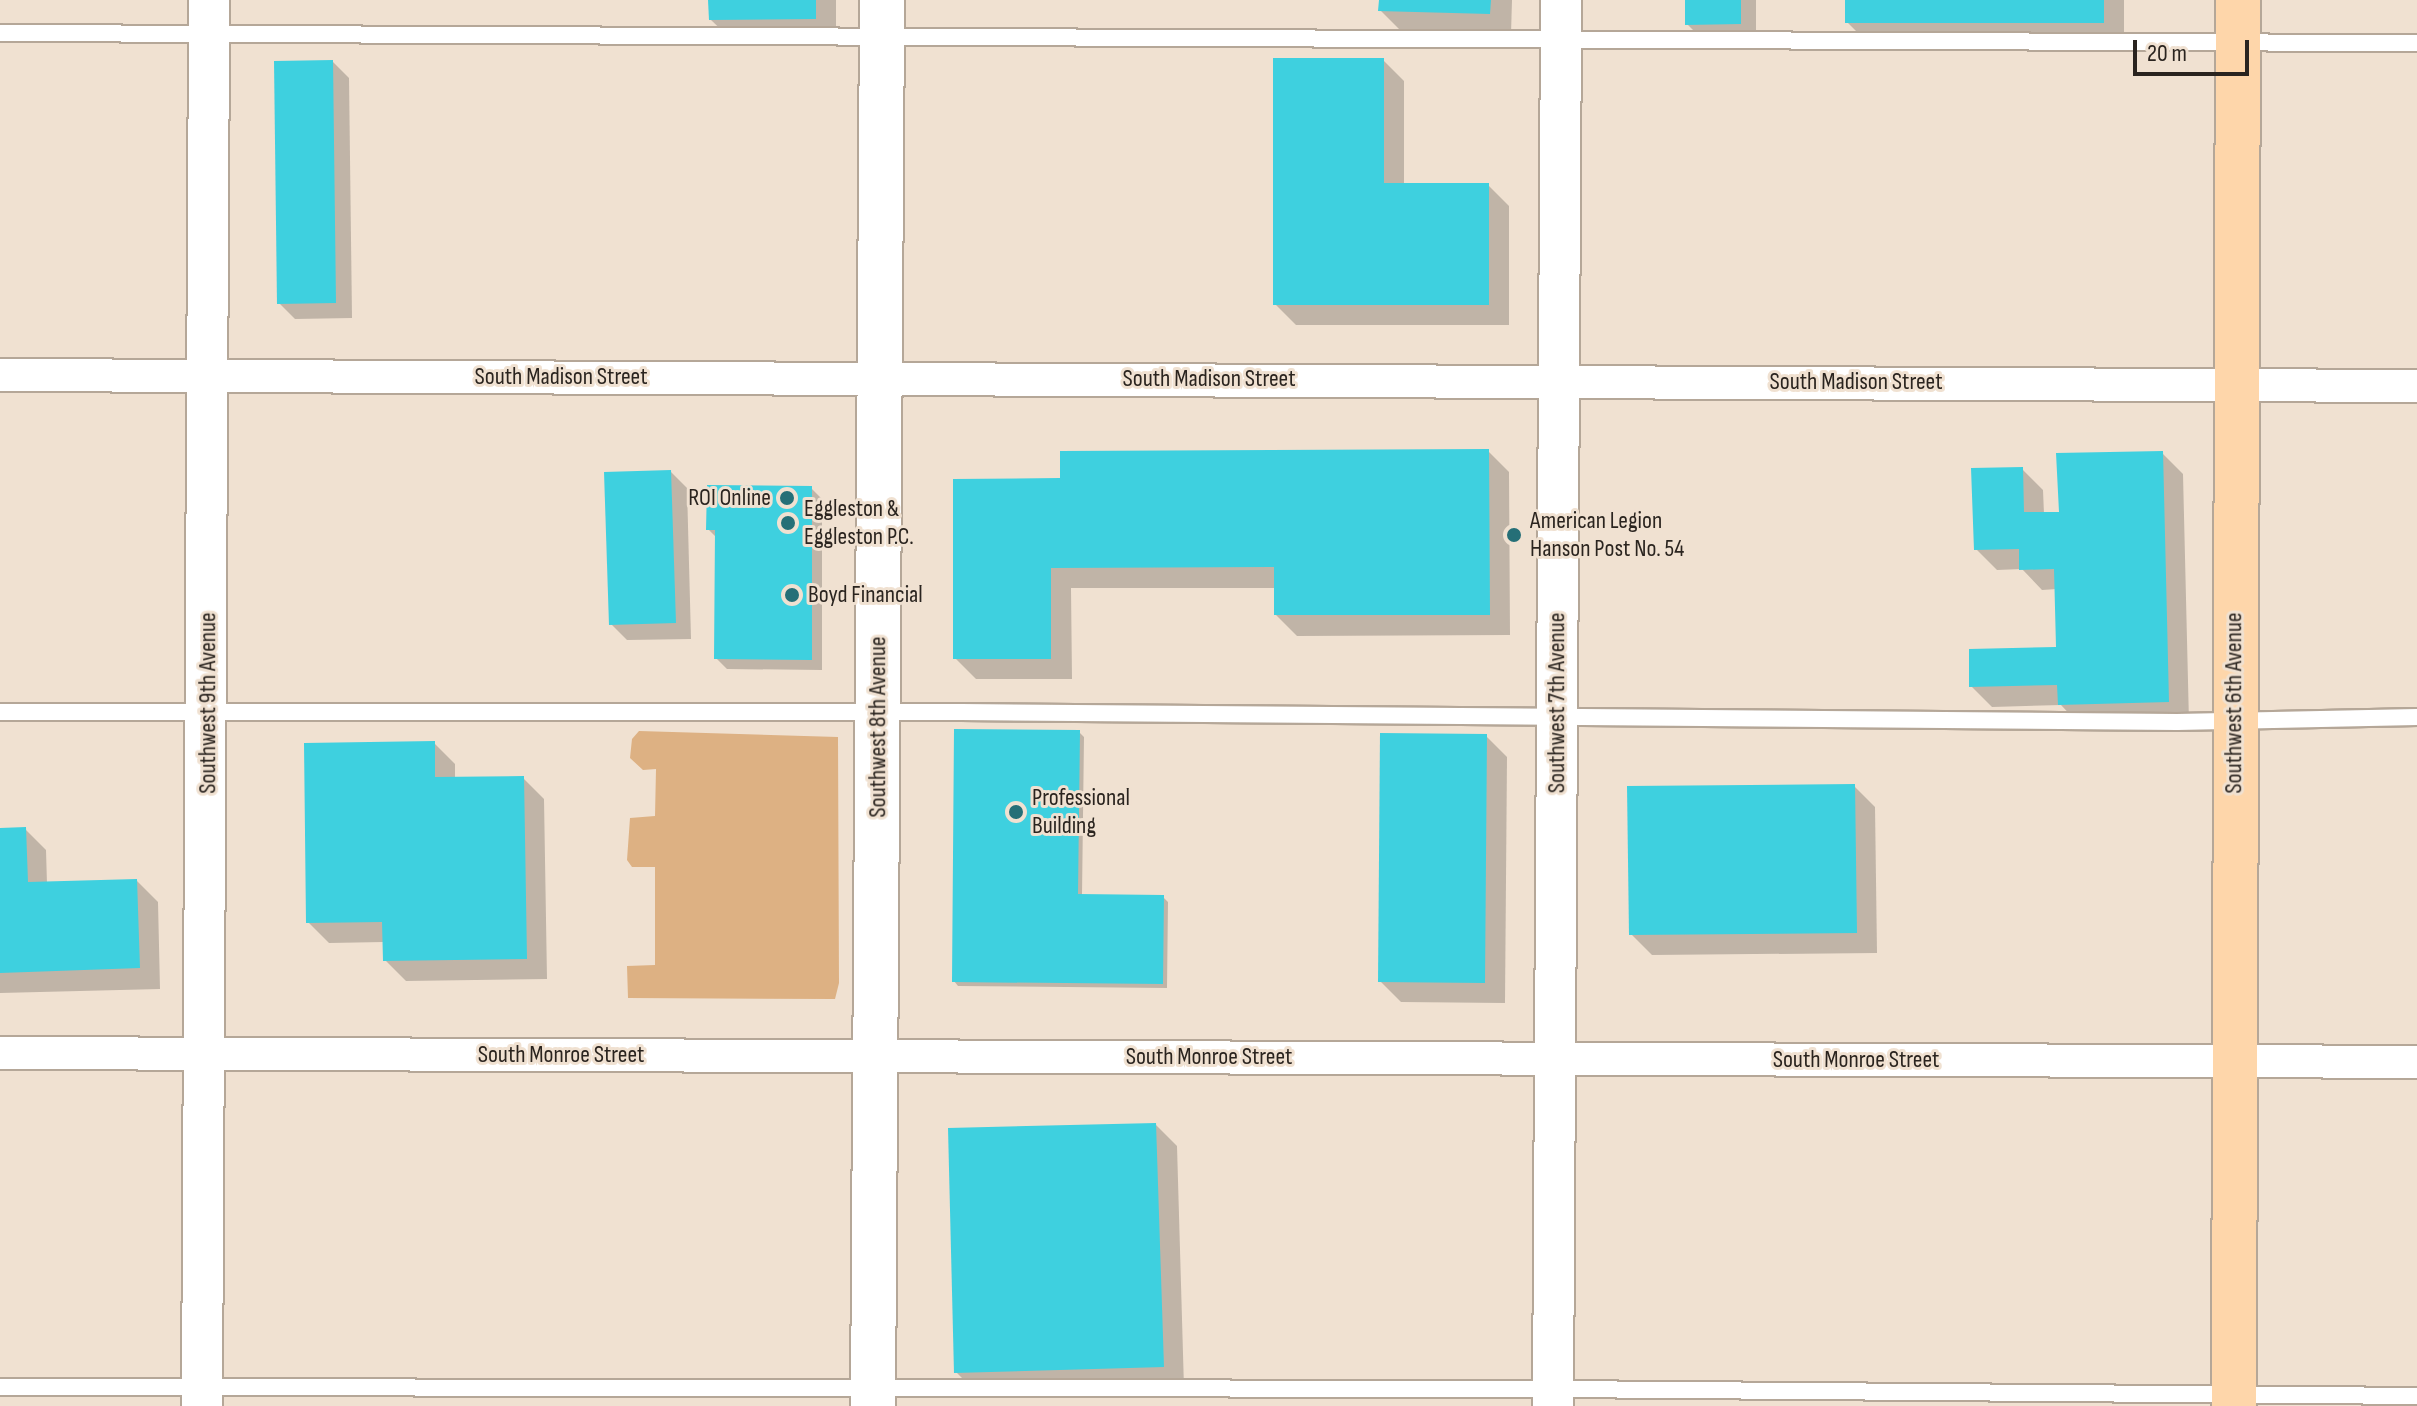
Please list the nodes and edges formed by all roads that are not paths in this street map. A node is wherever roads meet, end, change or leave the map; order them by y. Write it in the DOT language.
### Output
graph roads {
  1 [pos="2238,0"];
  2 [pos="209,17"];
  3 [pos="882,19"];
  4 [pos="1561,19"];
  5 [pos="0,33"];
  6 [pos="2238,43"];
  7 [pos="2417,43"];
  8 [pos="0,375"];
  9 [pos="209,376"];
  10 [pos="880,378"];
  11 [pos="1559,379"];
  12 [pos="2235,385"];
  13 [pos="2417,386"];
  14 [pos="0,712"];
  15 [pos="208,713"];
  16 [pos="878,713"];
  17 [pos="1557,717"];
  18 [pos="2417,717"];
  19 [pos="2234,719"];
  20 [pos="0,1053"];
  21 [pos="876,1055"];
  22 [pos="206,1056"];
  23 [pos="1555,1059"];
  24 [pos="2417,1062"];
  25 [pos="2234,1063"];
  26 [pos="0,1387"];
  27 [pos="2417,1396"];
  28 [pos="202,1397"];
  29 [pos="1553,1397"];
  30 [pos="873,1398"];
  31 [pos="2234,1400"];
  1 -- 6 [label="main road, Southwest 6th Avenue"];
  2 -- 3 [label="lane"];
  2 -- 5 [label="lane"];
  2 -- 9 [label="street, Southwest 9th Avenue"];
  3 -- 4 [label="lane"];
  3 -- 10 [label="main road, Southwest 8th Avenue"];
  4 -- 6 [label="lane"];
  4 -- 11 [label="street, Southwest 7th Avenue"];
  6 -- 7 [label="lane"];
  6 -- 12 [label="main road, Southwest 6th Avenue"];
  8 -- 9 [label="street, South Madison Street"];
  9 -- 10 [label="street, South Madison Street"];
  9 -- 15 [label="street, Southwest 9th Avenue"];
  10 -- 11 [label="street, South Madison Street"];
  10 -- 16 [label="main road, Southwest 8th Avenue"];
  11 -- 12 [label="street, South Madison Street"];
  11 -- 17 [label="street, Southwest 7th Avenue"];
  12 -- 13 [label="street, South Madison Street"];
  12 -- 19 [label="main road, Southwest 6th Avenue"];
  14 -- 15 [label="lane"];
  15 -- 16 [label="lane"];
  15 -- 22 [label="street, Southwest 9th Avenue"];
  16 -- 17 [label="lane"];
  16 -- 21 [label="main road, Southwest 8th Avenue"];
  17 -- 19 [label="lane"];
  17 -- 23 [label="street, Southwest 7th Avenue"];
  18 -- 19 [label="lane"];
  19 -- 25 [label="main road, Southwest 6th Avenue"];
  20 -- 22 [label="street, South Monroe Street"];
  21 -- 22 [label="street, South Monroe Street"];
  21 -- 23 [label="street, South Monroe Street"];
  21 -- 30 [label="main road, Southwest 8th Avenue"];
  22 -- 28 [label="street, Southwest 9th Avenue"];
  23 -- 25 [label="street, South Monroe Street"];
  23 -- 29 [label="street, Southwest 7th Avenue"];
  24 -- 25 [label="street, South Monroe Street"];
  25 -- 31 [label="main road, Southwest 6th Avenue"];
  26 -- 28 [label="lane"];
  27 -- 31 [label="lane"];
  28 -- 30 [label="lane"];
  29 -- 30 [label="lane"];
  29 -- 31 [label="lane"];
}
